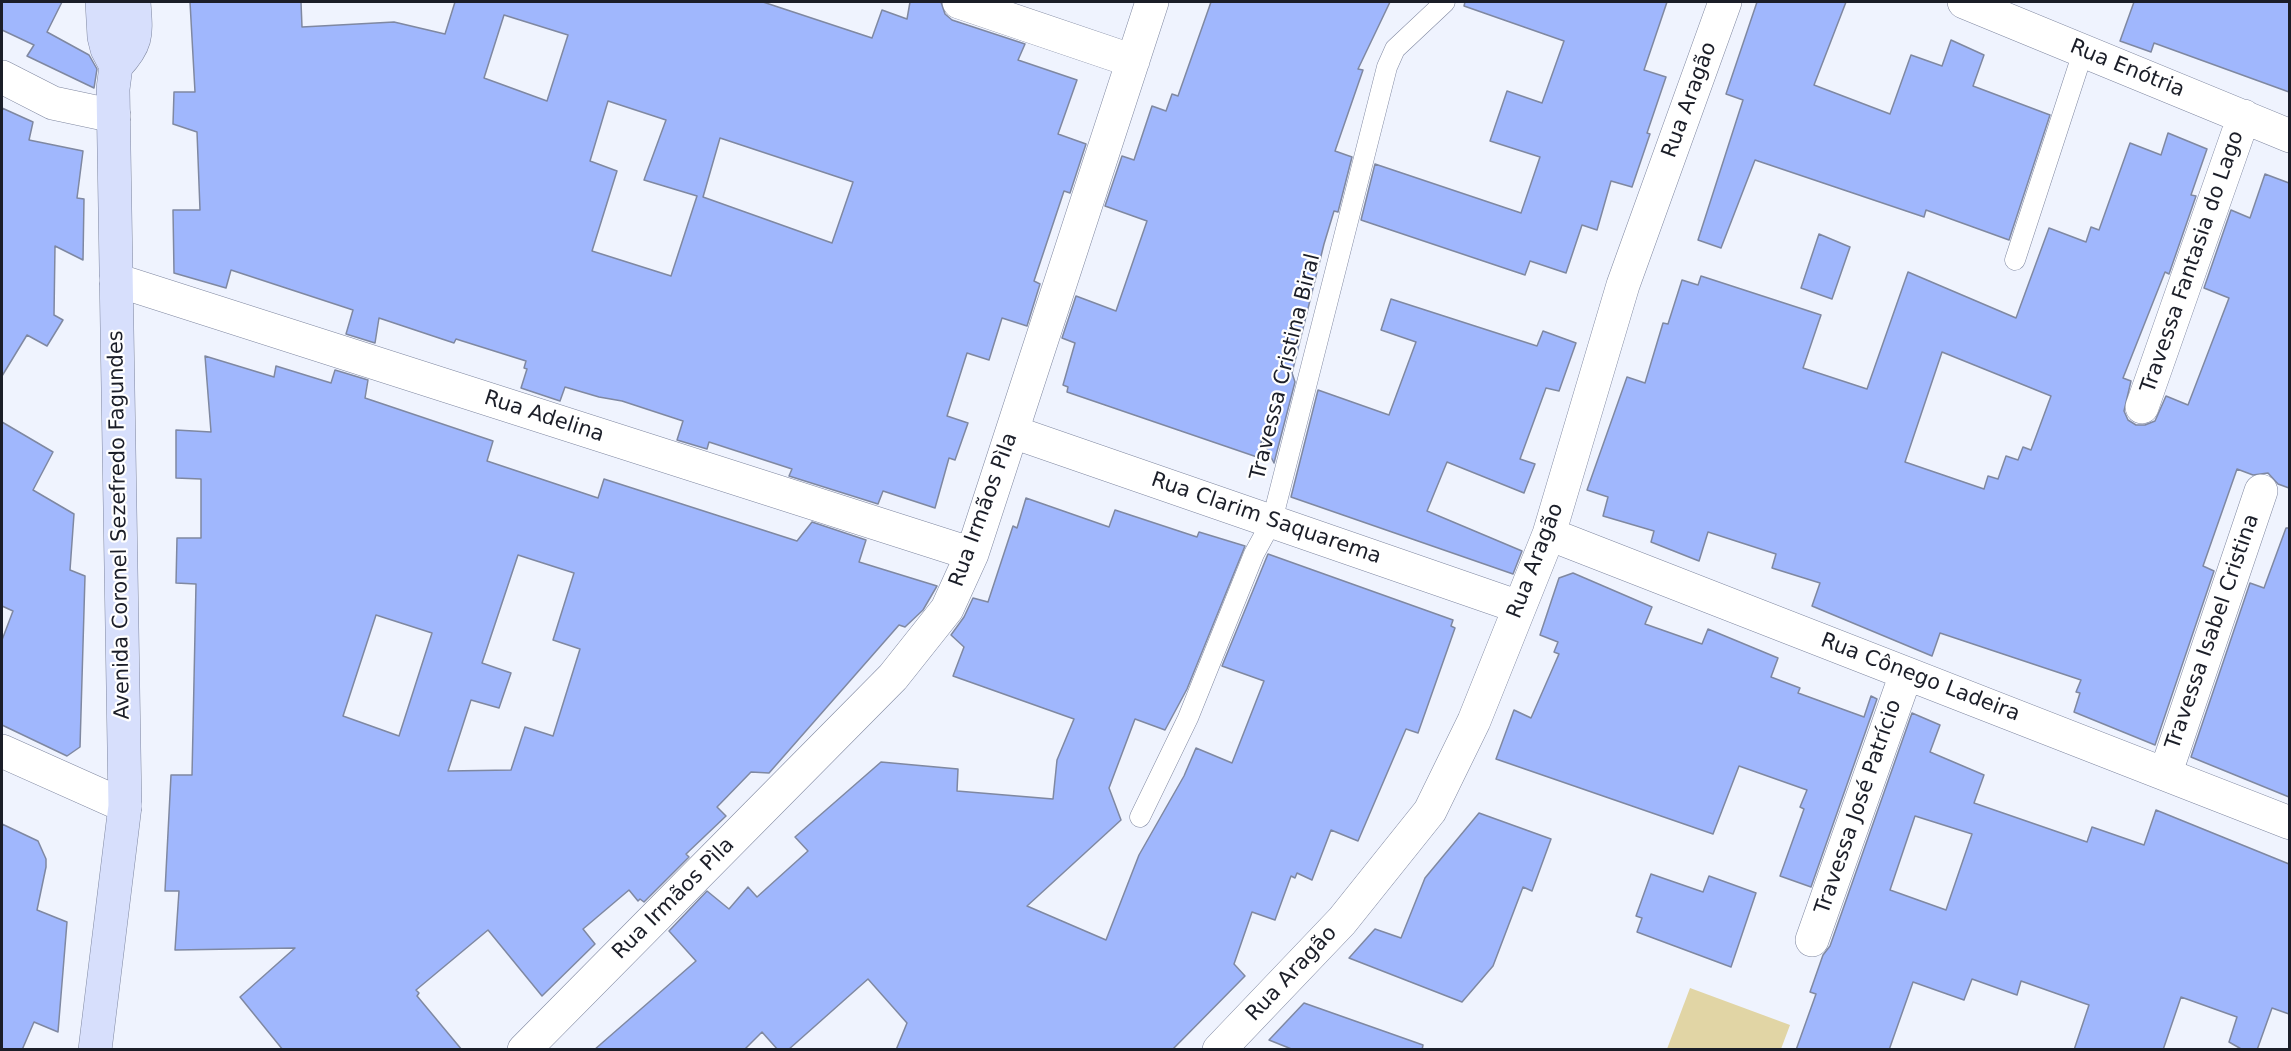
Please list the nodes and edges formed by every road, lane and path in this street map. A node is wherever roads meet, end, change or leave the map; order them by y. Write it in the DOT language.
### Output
graph roads {
  1 [pos="102,2"];
  2 [pos="134,2"];
  3 [pos="959,2"];
  4 [pos="1152,2"];
  5 [pos="1445,2"];
  6 [pos="1725,2"];
  7 [pos="1964,2"];
  8 [pos="2083,52"];
  9 [pos="1133,61"];
  10 [pos="116,66"];
  11 [pos="2,77"];
  12 [pos="114,116"];
  13 [pos="2244,116"];
  14 [pos="2289,136"];
  15 [pos="2015,260"];
  16 [pos="116,280"];
  17 [pos="2142,407"];
  18 [pos="1013,432"];
  19 [pos="2261,491"];
  20 [pos="1272,521"];
  21 [pos="1549,534"];
  22 [pos="972,554"];
  23 [pos="1519,607"];
  24 [pos="1906,674"];
  25 [pos="2,751"];
  26 [pos="2166,772"];
  27 [pos="125,806"];
  28 [pos="1140,817"];
  29 [pos="2289,823"];
  30 [pos="1812,940"];
  31 [pos="95,1050"];
  32 [pos="525,1050"];
  33 [pos="1219,1050"];
  1 -- 10 [label="main road, Avenida Coronel Sezefredo Fagundes"];
  2 -- 10 [label="main road"];
  3 -- 9 [label="street"];
  4 -- 9 [label="street, Rua Irmãos Pìla"];
  5 -- 20 [label="lane, Travessa Cristina Biral"];
  6 -- 21 [label="street, Rua Aragão"];
  7 -- 8 [label="street, Rua Enótria"];
  8 -- 13 [label="street, Rua Enótria"];
  8 -- 15 [label="lane"];
  9 -- 18 [label="street, Rua Irmãos Pìla"];
  10 -- 12 [label="main road, Avenida Coronel Sezefredo Fagundes"];
  11 -- 12 [label="street"];
  12 -- 16 [label="main road, Avenida Coronel Sezefredo Fagundes"];
  13 -- 14 [label="street, Rua Enótria"];
  13 -- 17 [label="street, Travessa Fantasia do Lago"];
  16 -- 22 [label="street, Rua Adelina"];
  16 -- 27 [label="main road, Avenida Coronel Sezefredo Fagundes"];
  18 -- 20 [label="street, Rua Clarim Saquarema"];
  18 -- 22 [label="street, Rua Irmãos Pìla"];
  19 -- 26 [label="street, Travessa Isabel Cristina"];
  20 -- 23 [label="street, Rua Clarim Saquarema"];
  20 -- 28 [label="lane, Travessa Cristina Biral"];
  21 -- 23 [label="street, Rua Aragão"];
  21 -- 24 [label="street, Rua Cônego Ladeira"];
  22 -- 32 [label="street, Rua Irmãos Pìla"];
  23 -- 33 [label="street, Rua Aragão"];
  24 -- 26 [label="street, Rua Cônego Ladeira"];
  24 -- 30 [label="street, Travessa José Patrício"];
  25 -- 27 [label="street"];
  26 -- 29 [label="street, Rua Cônego Ladeira"];
  27 -- 31 [label="main road, Avenida Coronel Sezefredo Fagundes"];
}
